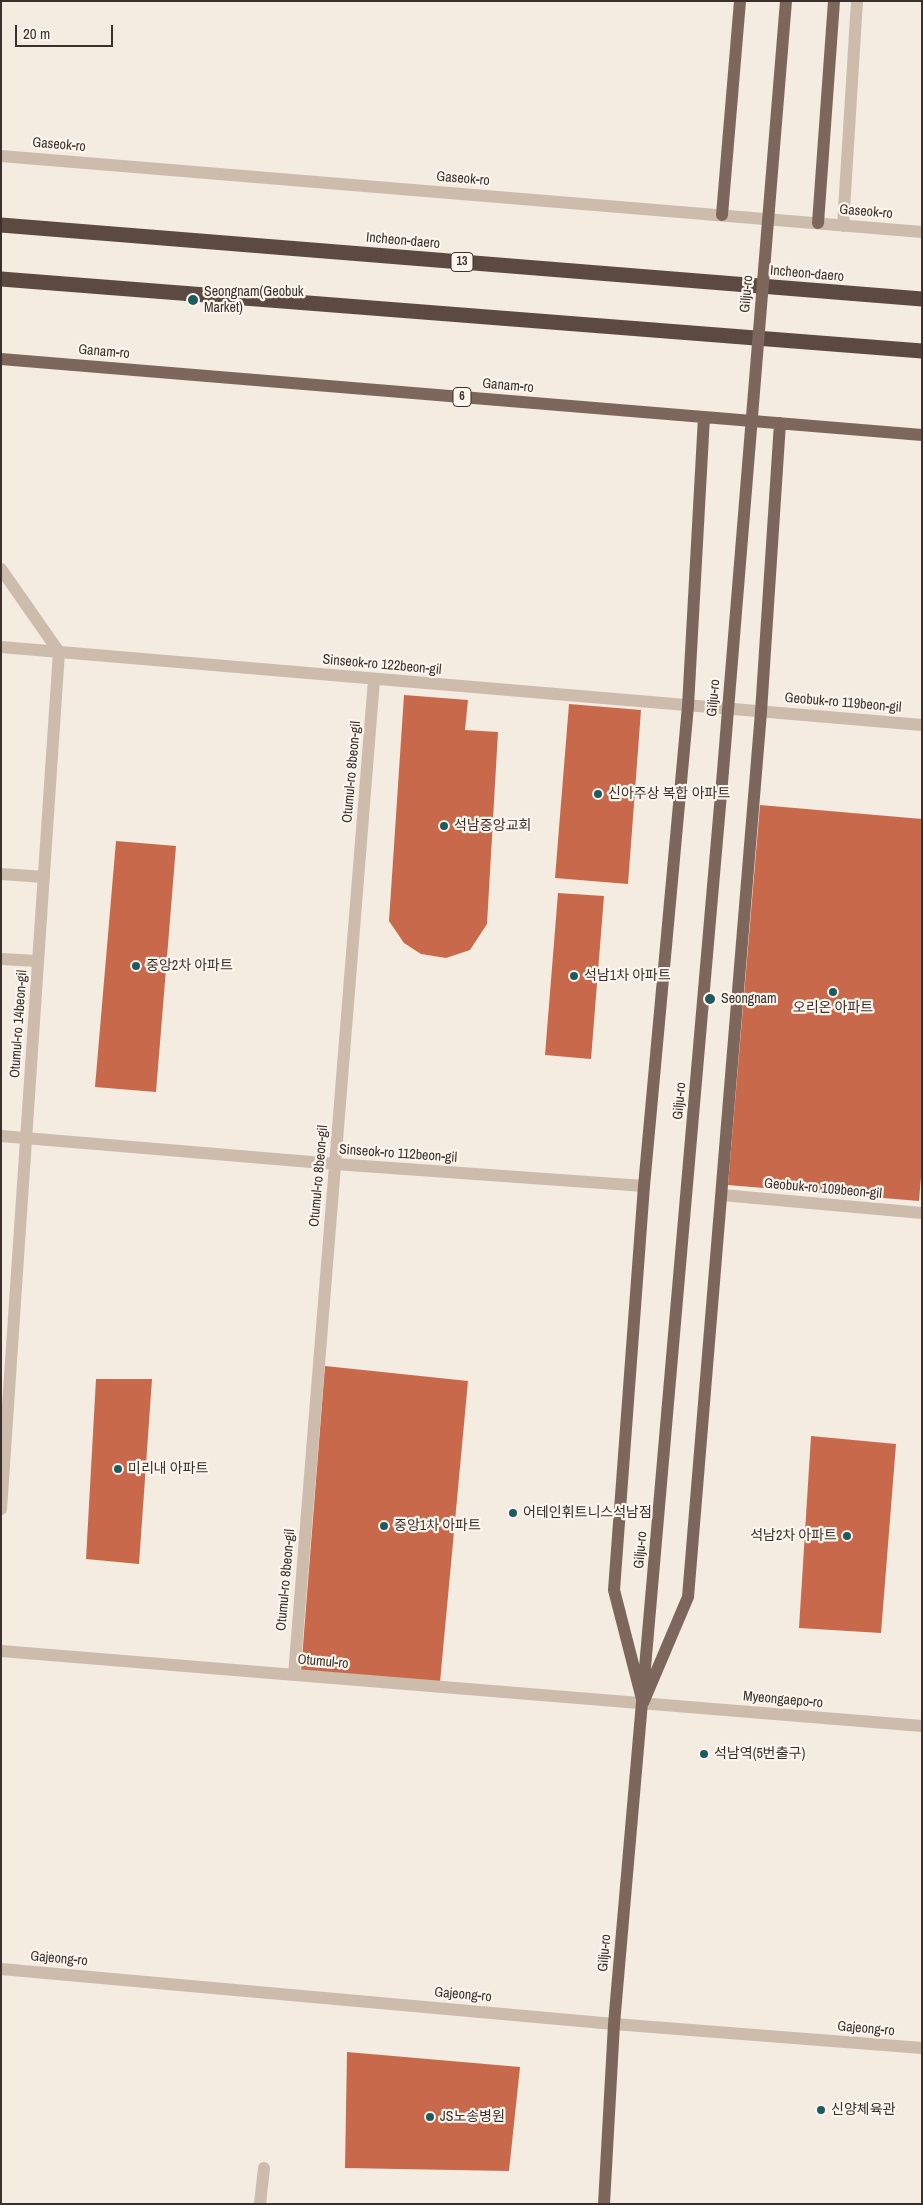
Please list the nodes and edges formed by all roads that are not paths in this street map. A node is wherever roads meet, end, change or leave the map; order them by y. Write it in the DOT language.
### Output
graph roads {
  1 [pos="740,1"];
  2 [pos="786,1"];
  3 [pos="834,1"];
  4 [pos="857,1"];
  5 [pos="1,156"];
  6 [pos="722,215"];
  7 [pos="818,222"];
  8 [pos="1,225"];
  9 [pos="843,226"];
  10 [pos="922,232"];
  11 [pos="1,279"];
  12 [pos="922,299"];
  13 [pos="922,351"];
  14 [pos="1,359"];
  15 [pos="704,417"];
  16 [pos="780,423"];
  17 [pos="922,435"];
  18 [pos="1,569"];
  19 [pos="1,647"];
  20 [pos="59,652"];
  21 [pos="374,680"];
  22 [pos="688,706"];
  23 [pos="761,712"];
  24 [pos="922,725"];
  25 [pos="1,874"];
  26 [pos="44,877"];
  27 [pos="1,959"];
  28 [pos="38,961"];
  29 [pos="1,1136"];
  30 [pos="26,1138"];
  31 [pos="335,1164"];
  32 [pos="644,1186"];
  33 [pos="722,1195"];
  34 [pos="922,1213"];
  35 [pos="1,1509"];
  36 [pos="1,1651"];
  37 [pos="294,1675"];
  38 [pos="643,1703"];
  39 [pos="922,1726"];
  40 [pos="1,1969"];
  41 [pos="614,2024"];
  42 [pos="922,2048"];
  43 [pos="264,2168"];
  44 [pos="260,2204"];
  45 [pos="604,2204"];
  1 -- 6 [label="main road"];
  2 -- 38 [label="main road, Gilju-ro, bridge"];
  3 -- 7 [label="main road"];
  4 -- 9 [label="street"];
  5 -- 6 [label="street, Gaseok-ro"];
  6 -- 7 [label="street, Gaseok-ro"];
  7 -- 9 [label="street, Gaseok-ro"];
  8 -- 12 [label="highway, Incheon-daero / 13"];
  9 -- 10 [label="street, Gaseok-ro"];
  11 -- 13 [label="highway"];
  14 -- 15 [label="main road, Ganam-ro / 6"];
  15 -- 16 [label="main road, Ganam-ro / 6"];
  15 -- 22 [label="main road"];
  16 -- 17 [label="main road, Ganam-ro / 6"];
  16 -- 23 [label="main road"];
  18 -- 20 [label="street"];
  19 -- 20 [label="street, Sinseok-ro 122beon-gil"];
  20 -- 21 [label="street, Sinseok-ro 122beon-gil"];
  20 -- 26 [label="street, Otumul-ro 14beon-gil"];
  21 -- 22 [label="street, Sinseok-ro 122beon-gil"];
  21 -- 31 [label="street, Otumul-ro 8beon-gil"];
  22 -- 23 [label="street, Sinseok-ro 122beon-gil"];
  22 -- 32 [label="main road"];
  23 -- 24 [label="street, Geobuk-ro 119beon-gil"];
  23 -- 33 [label="main road"];
  25 -- 26 [label="street"];
  26 -- 28 [label="street, Otumul-ro 14beon-gil"];
  27 -- 28 [label="street, Otumul-ro 14beon-gil"];
  28 -- 30 [label="street, Otumul-ro 14beon-gil"];
  29 -- 30 [label="street, Sinseok-ro 112beon-gil"];
  30 -- 31 [label="street, Sinseok-ro 112beon-gil"];
  30 -- 35 [label="street, Otumul-ro 14beon-gil"];
  31 -- 32 [label="street, Sinseok-ro 112beon-gil"];
  31 -- 37 [label="street, Otumul-ro 8beon-gil"];
  32 -- 38 [label="main road"];
  33 -- 34 [label="street, Geobuk-ro 109beon-gil"];
  33 -- 38 [label="main road"];
  36 -- 37 [label="street, Otumul-ro"];
  37 -- 38 [label="street, Otumul-ro"];
  38 -- 39 [label="street, Myeongaepo-ro"];
  38 -- 41 [label="main road, Gilju-ro"];
  40 -- 41 [label="street, Gajeong-ro"];
  41 -- 42 [label="street, Gajeong-ro"];
  41 -- 45 [label="main road, Gilju-ro"];
  43 -- 44 [label="street"];
}
